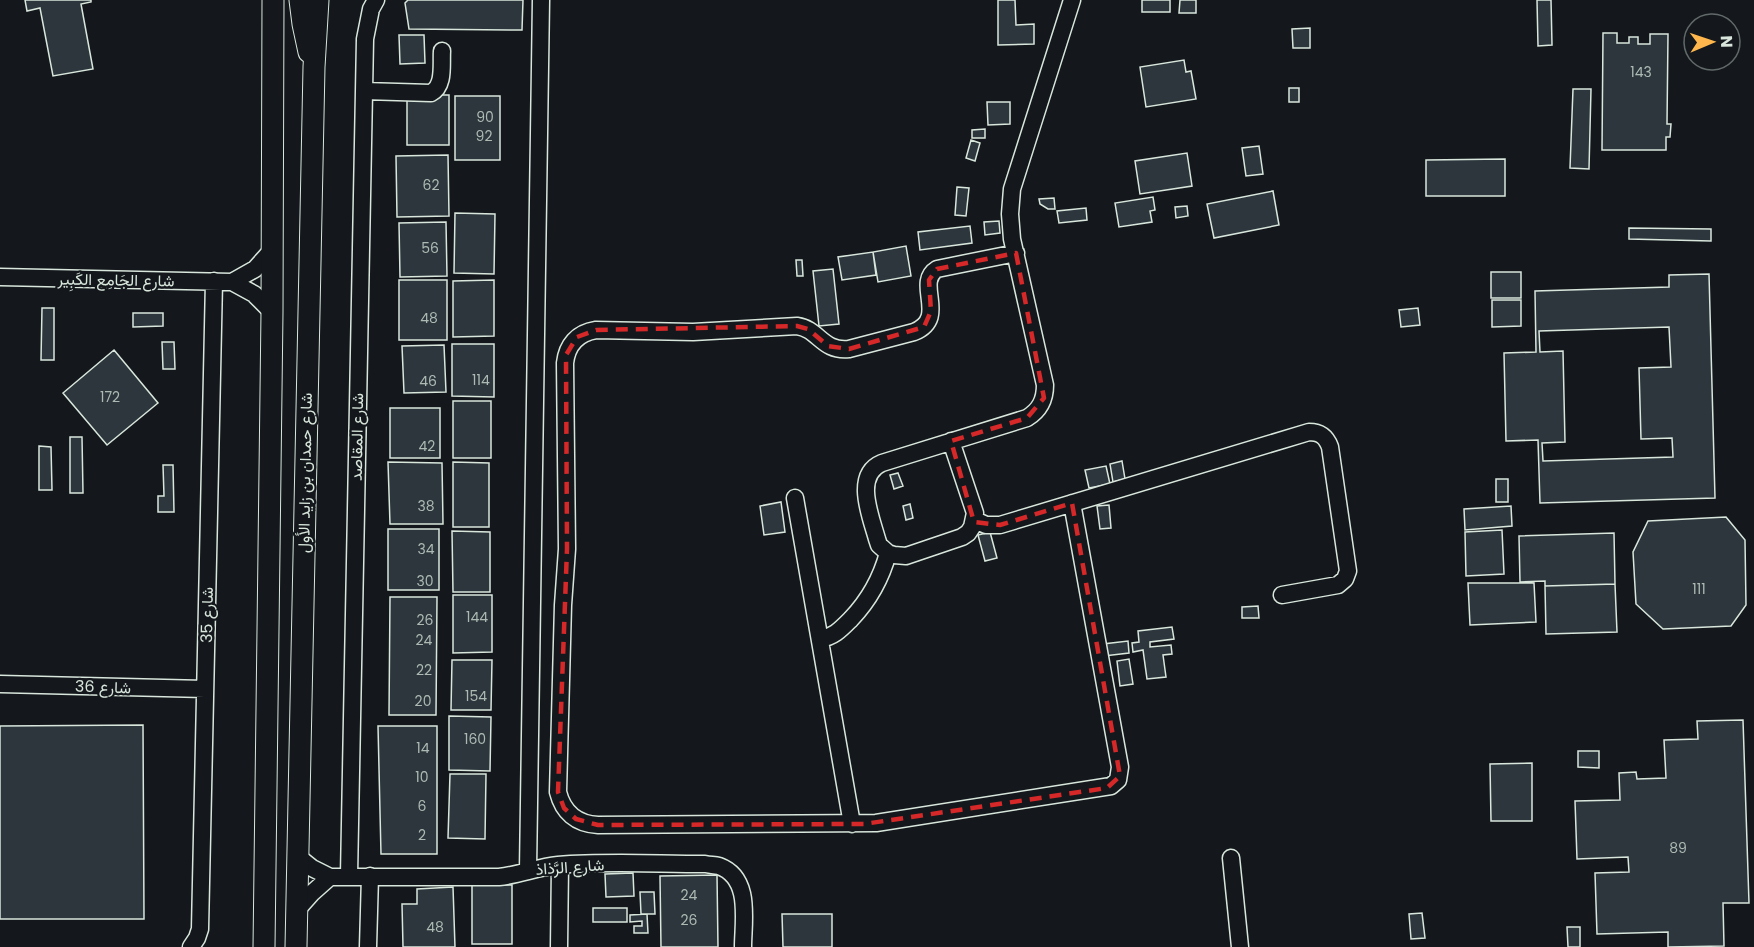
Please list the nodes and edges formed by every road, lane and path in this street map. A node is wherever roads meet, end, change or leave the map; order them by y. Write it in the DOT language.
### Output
graph roads {
  1 [pos="273,0"];
  2 [pos="300,0"];
  3 [pos="318,0"];
  4 [pos="376,0"];
  5 [pos="541,0"];
  6 [pos="1072,0"];
  7 [pos="442,51"];
  8 [pos="314,67"];
  9 [pos="364,91"];
  10 [pos="272,250"];
  11 [pos="1016,253"];
  12 [pos="0,277"];
  13 [pos="214,281"];
  14 [pos="232,282"];
  15 [pos="272,312"];
  16 [pos="951,441"];
  17 [pos="795,498"];
  18 [pos="1072,503"];
  19 [pos="975,520"];
  20 [pos="888,553"];
  21 [pos="1282,596"];
  22 [pos="820,639"];
  23 [pos="0,684"];
  24 [pos="205,689"];
  25 [pos="852,824"];
  26 [pos="297,856"];
  27 [pos="1231,858"];
  28 [pos="560,865"];
  29 [pos="528,870"];
  30 [pos="349,876"];
  31 [pos="369,876"];
  32 [pos="330,877"];
  33 [pos="296,911"];
  34 [pos="264,921"];
  35 [pos="191,947"];
  36 [pos="250,947"];
  37 [pos="264,947"];
  38 [pos="296,947"];
  39 [pos="368,947"];
  40 [pos="559,947"];
  41 [pos="743,947"];
  42 [pos="1240,947"];
  1 -- 10 [label="main road"];
  2 -- 8 [label="main road"];
  3 -- 8 [label="main road, شارع حمدان بن زايد الأول"];
  4 -- 9 [label="street, شارع المقاصد"];
  5 -- 29 [label="street"];
  6 -- 11 [label="street"];
  7 -- 9 [label="street"];
  8 -- 26 [label="main road, شارع حمدان بن زايد الأول"];
  9 -- 30 [label="street, شارع المقاصد"];
  10 -- 14 [label="street"];
  10 -- 15 [label="main road"];
  11 -- 16 [label="street"];
  11 -- 25 [label="street"];
  12 -- 13 [label="street, شارع الجَامِع الكَبِير"];
  13 -- 14 [label="street, شارع الجَامِع الكَبِير"];
  13 -- 24 [label="street, شارع 35"];
  14 -- 15 [label="street, شارع الجَامِع الكَبِير"];
  15 -- 34 [label="main road"];
  16 -- 19 [label="street"];
  16 -- 20 [label="street"];
  17 -- 22 [label="street"];
  18 -- 19 [label="street"];
  18 -- 21 [label="street"];
  18 -- 25 [label="street"];
  19 -- 20 [label="street"];
  20 -- 22 [label="street"];
  22 -- 25 [label="street"];
  23 -- 24 [label="street, شارع 36"];
  24 -- 35 [label="street, شارع 35"];
  26 -- 32 [label="street"];
  26 -- 33 [label="main road, شارع حمدان بن زايد الأول"];
  27 -- 42 [label="street"];
  28 -- 29 [label="street, شارع الرَّذاذ"];
  28 -- 40 [label="street"];
  28 -- 41 [label="street, شارع الرَّذاذ"];
  29 -- 31 [label="street, شارع الرَّذاذ"];
  30 -- 31 [label="street, شارع الرَّذاذ"];
  30 -- 32 [label="street, شارع الرَّذاذ"];
  31 -- 39 [label="street"];
  32 -- 33 [label="street"];
  33 -- 38 [label="main road, شارع حمدان بن زايد الأول"];
  34 -- 36 [label="main road"];
  34 -- 37 [label="main road"];
}
